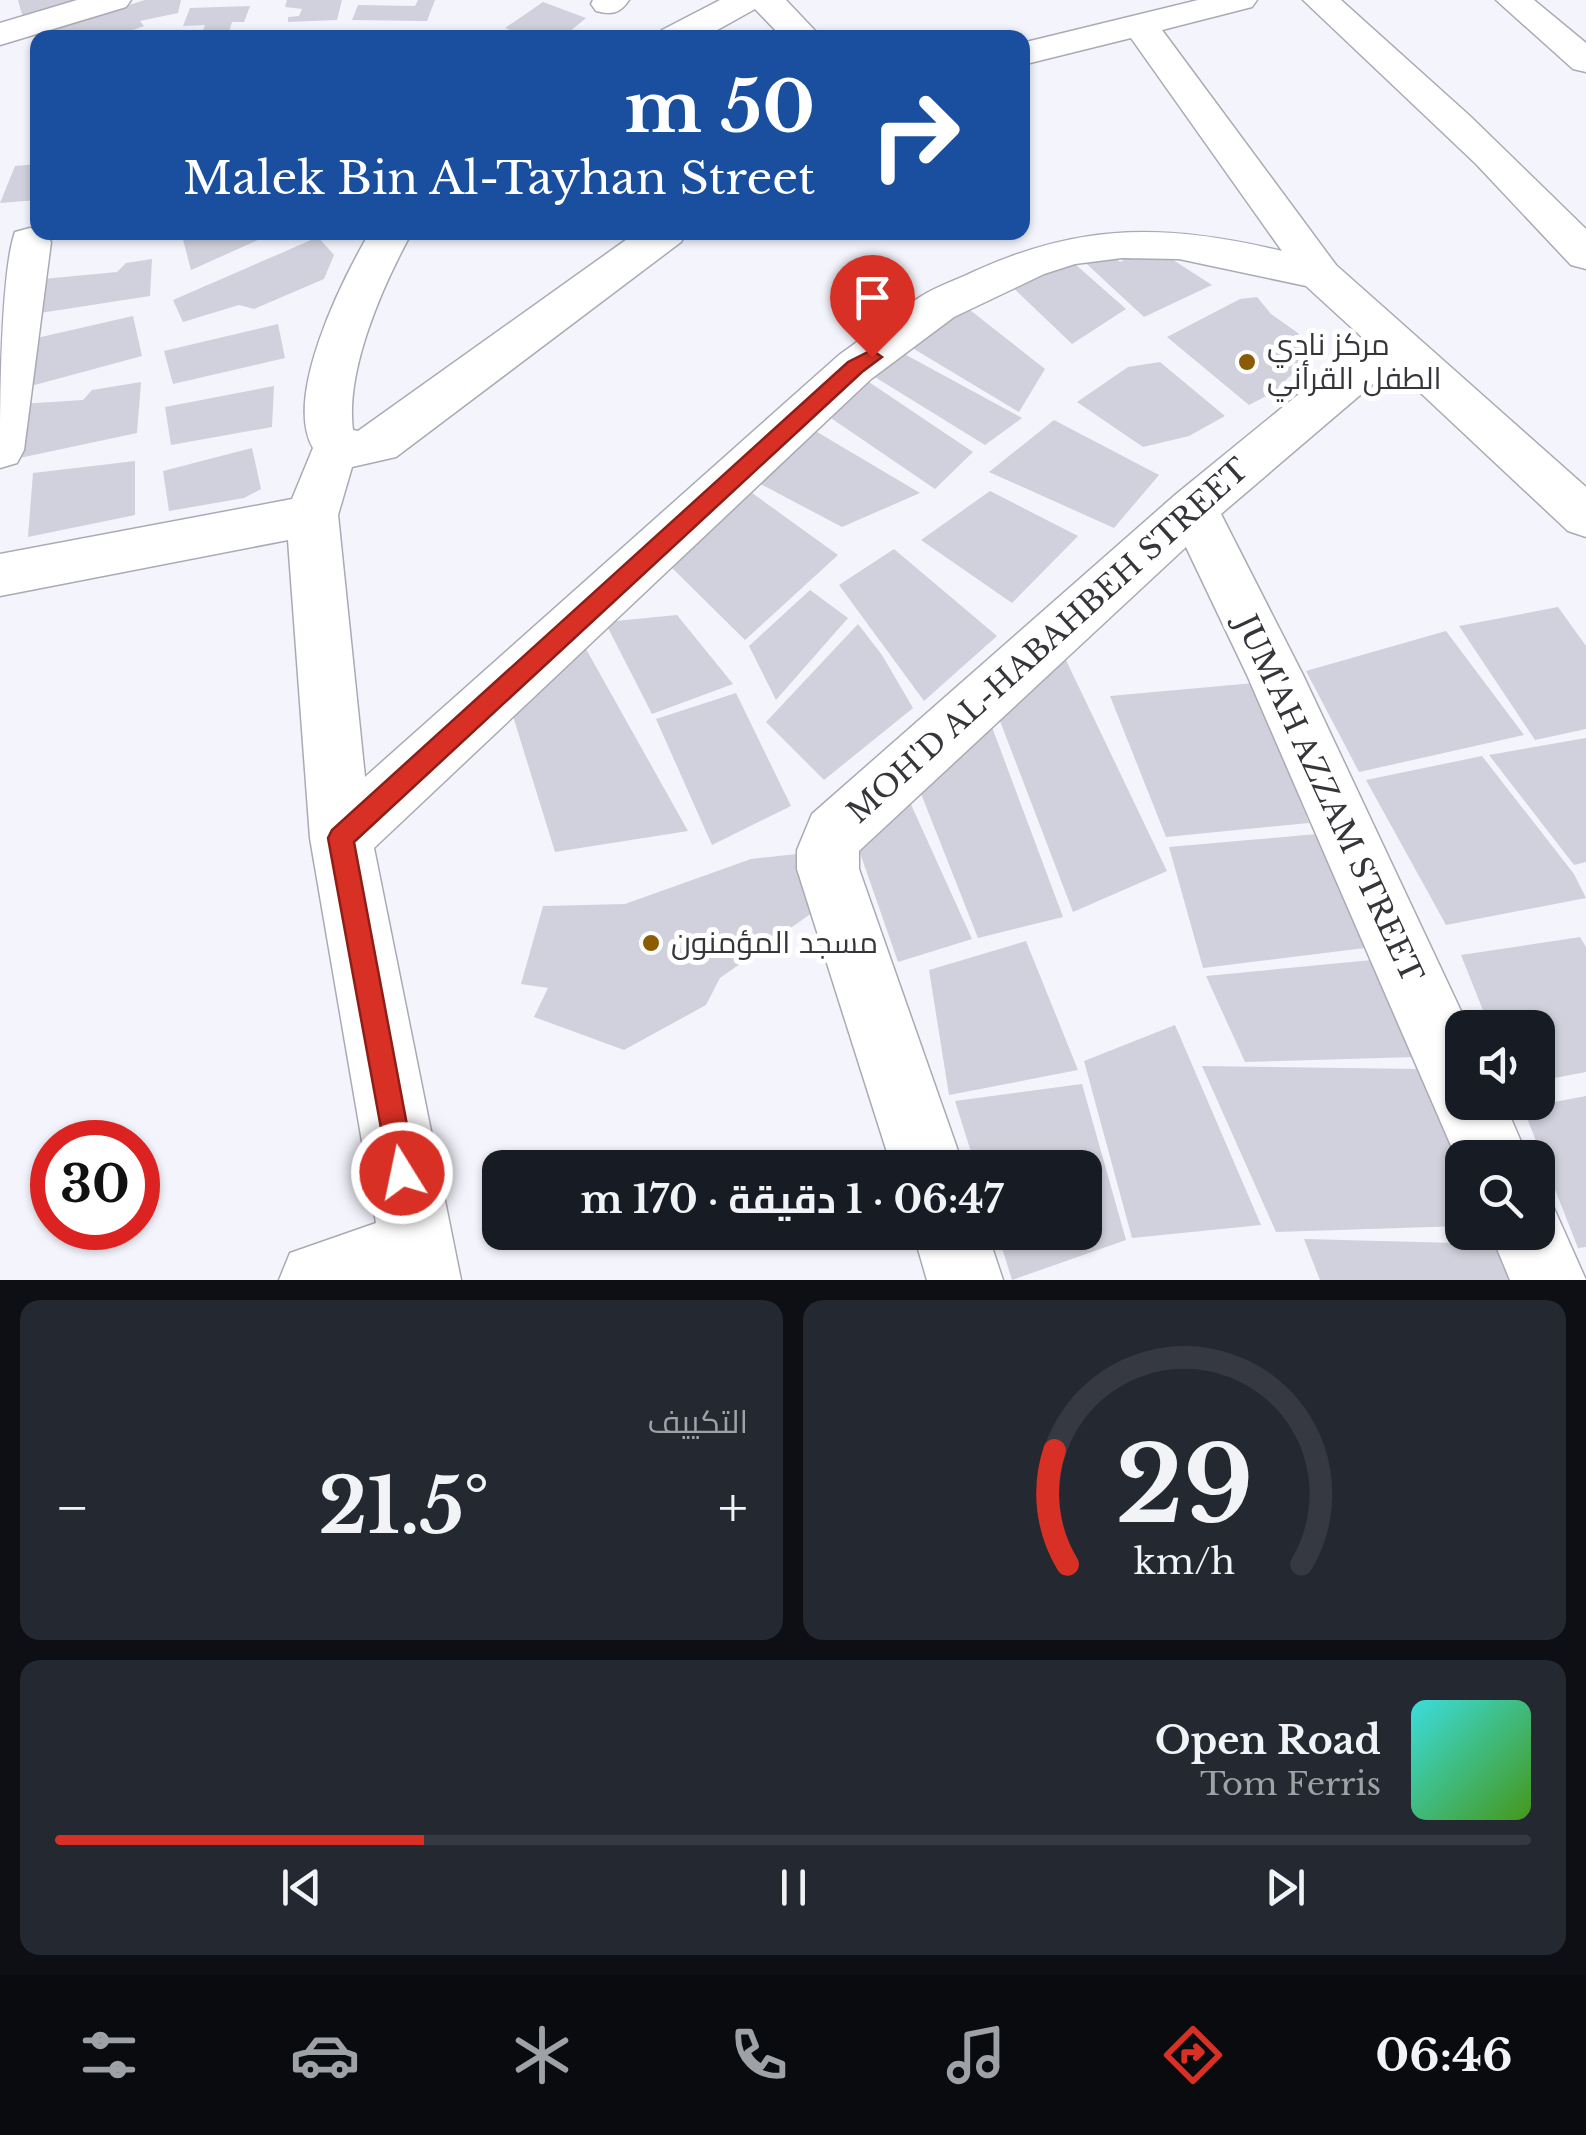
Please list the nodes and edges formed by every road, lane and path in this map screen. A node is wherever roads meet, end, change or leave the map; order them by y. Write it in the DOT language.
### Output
graph roads {
  1 [pos="114,0"];
  2 [pos="746,0"];
  3 [pos="766,0"];
  4 [pos="1240,0"];
  5 [pos="1320,0"];
  6 [pos="1513,0"];
  7 [pos="1140,22"];
  8 [pos="690,30"];
  9 [pos="796,30"];
  10 [pos="0,34"];
  11 [pos="1030,52"];
  12 [pos="1586,60"];
  13 [pos="387,240"];
  14 [pos="655,240"];
  15 [pos="30,242"];
  16 [pos="1586,255"];
  17 [pos="1321,275"];
  18 [pos="1394,340"];
  19 [pos="1,439"];
  20 [pos="334,441"];
  21 [pos="1193,509"];
  22 [pos="312,514"];
  23 [pos="1586,517"];
  24 [pos="0,576"];
  25 [pos="340,838"];
  26 [pos="1445,1052"];
  27 [pos="922,1150"];
  28 [pos="956,1250"];
  29 [pos="1535,1250"];
  30 [pos="419,1264"];
  31 [pos="318,1280"];
  32 [pos="966,1280"];
  33 [pos="1548,1280"];
  1 -- 10 [label="street"];
  2 -- 8 [label="street"];
  3 -- 9 [label="street"];
  4 -- 7 [label="street"];
  5 -- 16 [label="street"];
  6 -- 12 [label="street"];
  7 -- 11 [label="street"];
  7 -- 17 [label="street"];
  13 -- 20 [label="street"];
  14 -- 20 [label="street"];
  15 -- 19 [label="street"];
  17 -- 18 [label="street"];
  17 -- 25 [label="street"];
  18 -- 21 [label="street, MOH'D AL-HABAHBEH STREET"];
  18 -- 23 [label="street"];
  20 -- 22 [label="street"];
  21 -- 26 [label="street, JUM'AH AZZAM STREET"];
  21 -- 27 [label="street, MOH'D AL-HABAHBEH STREET"];
  22 -- 24 [label="street"];
  22 -- 25 [label="street"];
  25 -- 30 [label="street"];
  28 -- 32 [label="street"];
  29 -- 33 [label="street"];
  30 -- 31 [label="street"];
}
